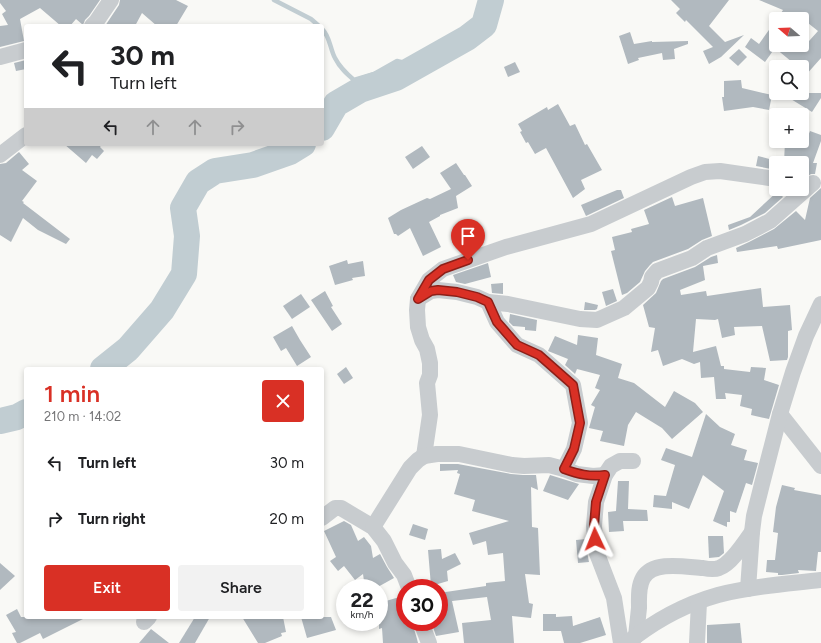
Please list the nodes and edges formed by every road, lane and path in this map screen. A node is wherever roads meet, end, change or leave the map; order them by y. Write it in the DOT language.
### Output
graph roads {
  1 [pos="111,0"];
  2 [pos="94,24"];
  3 [pos="24,50"];
  4 [pos="0,56"];
  5 [pos="24,137"];
  6 [pos="0,155"];
  7 [pos="769,178"];
  8 [pos="812,182"];
  9 [pos="418,299"];
  10 [pos="488,302"];
  11 [pos="821,304"];
  12 [pos="780,414"];
  13 [pos="424,456"];
  14 [pos="634,461"];
  15 [pos="821,466"];
  16 [pos="564,469"];
  17 [pos="605,475"];
  18 [pos="324,516"];
  19 [pos="373,527"];
  20 [pos="752,532"];
  21 [pos="406,579"];
  22 [pos="821,580"];
  23 [pos="748,589"];
  24 [pos="700,602"];
  25 [pos="425,631"];
  26 [pos="632,639"];
  27 [pos="430,643"];
  28 [pos="621,643"];
  29 [pos="697,643"];
  1 -- 2 [label="street"];
  3 -- 4 [label="street"];
  5 -- 6 [label="street"];
  7 -- 9 [label="street"];
  8 -- 10 [label="street"];
  9 -- 10 [label="street"];
  9 -- 13 [label="street"];
  10 -- 16 [label="street"];
  11 -- 12 [label="street"];
  12 -- 15 [label="street"];
  12 -- 20 [label="street"];
  13 -- 16 [label="street"];
  13 -- 19 [label="street"];
  14 -- 17 [label="street"];
  16 -- 17 [label="street"];
  17 -- 28 [label="street"];
  18 -- 19 [label="street"];
  19 -- 21 [label="street"];
  20 -- 23 [label="street"];
  20 -- 26 [label="street"];
  22 -- 23 [label="street"];
  23 -- 24 [label="street"];
  24 -- 26 [label="street"];
  24 -- 29 [label="street"];
  25 -- 27 [label="street"];
}
